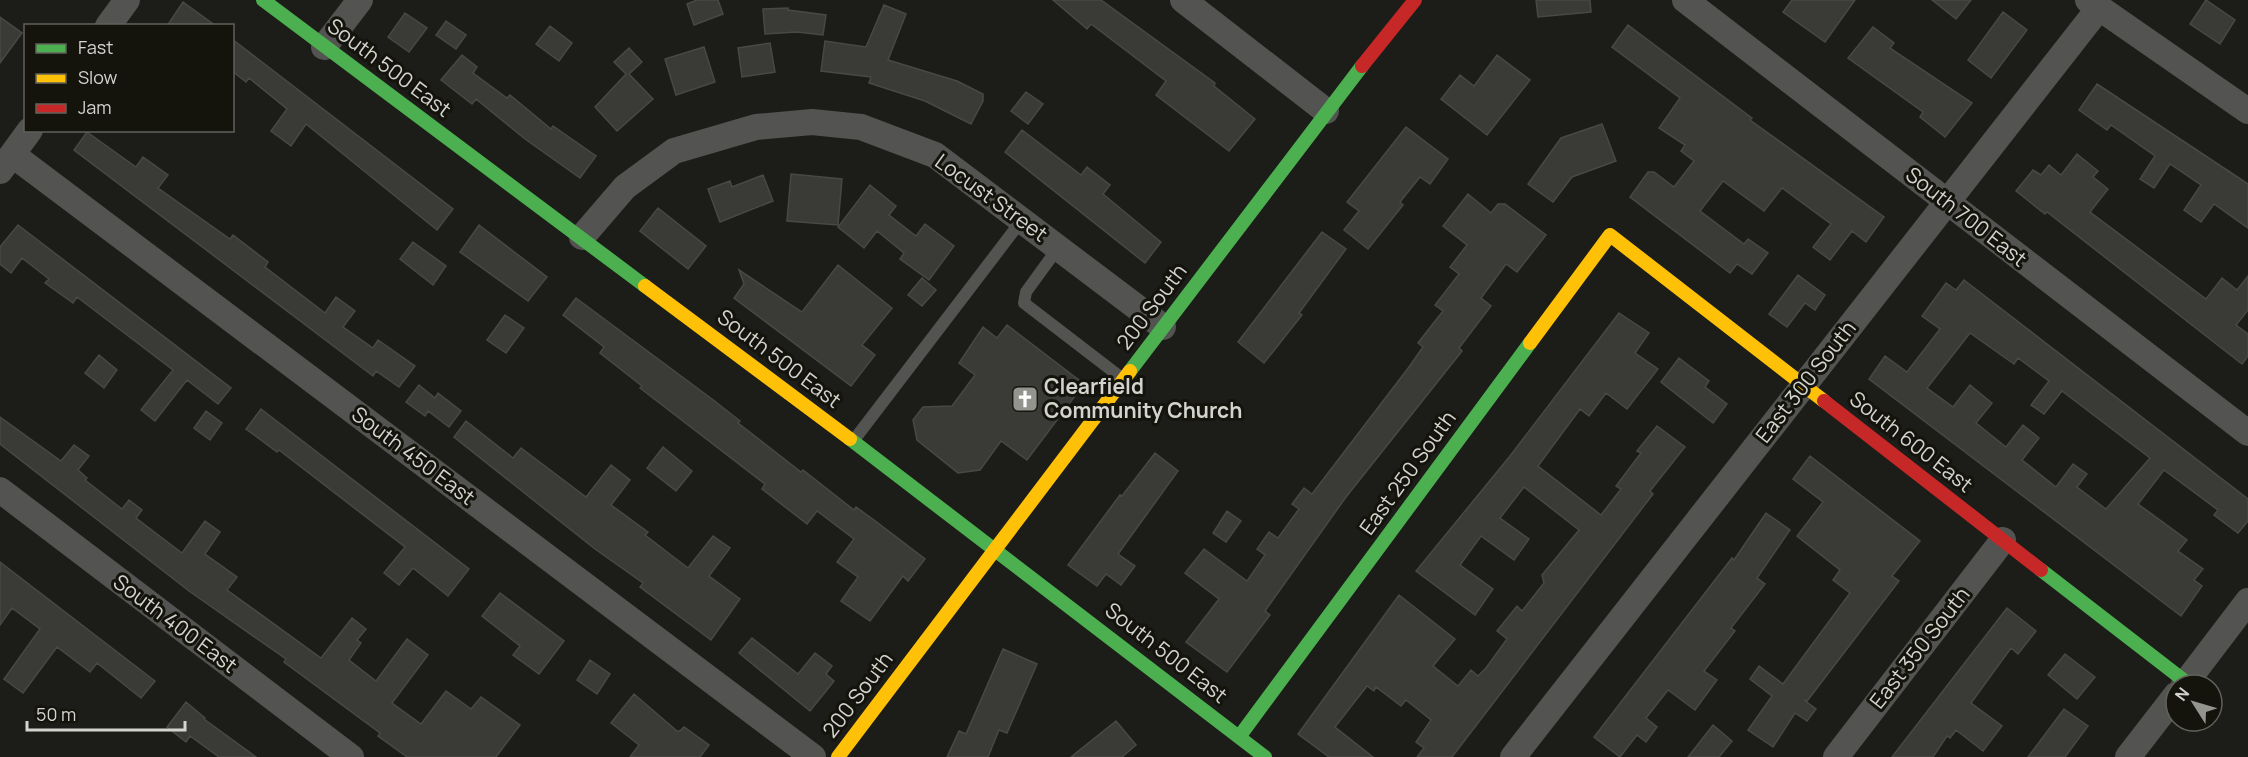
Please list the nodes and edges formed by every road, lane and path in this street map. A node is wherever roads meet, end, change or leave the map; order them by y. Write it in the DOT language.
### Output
graph roads {
  1 [pos="127,0"];
  2 [pos="263,0"];
  3 [pos="360,0"];
  4 [pos="1183,0"];
  5 [pos="1415,0"];
  6 [pos="1684,0"];
  7 [pos="2093,4"];
  8 [pos="109,24"];
  9 [pos="324,47"];
  10 [pos="1326,111"];
  11 [pos="2248,111"];
  12 [pos="29,132"];
  13 [pos="6,163"];
  14 [pos="1947,202"];
  15 [pos="1022,220"];
  16 [pos="1610,235"];
  17 [pos="582,237"];
  18 [pos="1058,248"];
  19 [pos="1163,327"];
  20 [pos="1124,379"];
  21 [pos="1804,385"];
  22 [pos="2248,434"];
  23 [pos="853,441"];
  24 [pos="0,490"];
  25 [pos="2003,540"];
  26 [pos="996,548"];
  27 [pos="2248,602"];
  28 [pos="2165,673"];
  29 [pos="2193,673"];
  30 [pos="2164,710"];
  31 [pos="1239,737"];
  32 [pos="351,757"];
  33 [pos="813,757"];
  34 [pos="838,757"];
  35 [pos="1265,757"];
  36 [pos="1513,757"];
  37 [pos="1836,757"];
  38 [pos="2128,757"];
  1 -- 8 [label="street"];
  2 -- 9 [label="street, South 500 East"];
  3 -- 9 [label="street"];
  4 -- 10 [label="street"];
  5 -- 10 [label="street, 200 South"];
  6 -- 14 [label="street, South 700 East"];
  7 -- 11 [label="street"];
  7 -- 14 [label="street, East 300 South"];
  9 -- 17 [label="street, South 500 East"];
  10 -- 19 [label="street, 200 South"];
  12 -- 13 [label="street"];
  13 -- 33 [label="street, South 450 East"];
  14 -- 21 [label="street, East 300 South"];
  14 -- 22 [label="street, South 700 East"];
  15 -- 17 [label="street, Locust Street"];
  15 -- 18 [label="street, Locust Street"];
  15 -- 23 [label="lane"];
  16 -- 21 [label="street, South 600 East"];
  16 -- 31 [label="street, East 250 South"];
  17 -- 23 [label="street, South 500 East"];
  18 -- 19 [label="street, Locust Street"];
  18 -- 20 [label="lane"];
  19 -- 20 [label="street, 200 South"];
  20 -- 26 [label="street, 200 South"];
  21 -- 25 [label="street, South 600 East"];
  21 -- 36 [label="street, East 300 South"];
  23 -- 26 [label="street, South 500 East"];
  24 -- 32 [label="street, South 400 East"];
  25 -- 28 [label="street, South 600 East"];
  25 -- 37 [label="street, East 350 South"];
  26 -- 31 [label="street, South 500 East"];
  26 -- 34 [label="street, 200 South"];
  27 -- 29 [label="street"];
  30 -- 38 [label="street"];
  31 -- 35 [label="street, South 500 East"];
}
